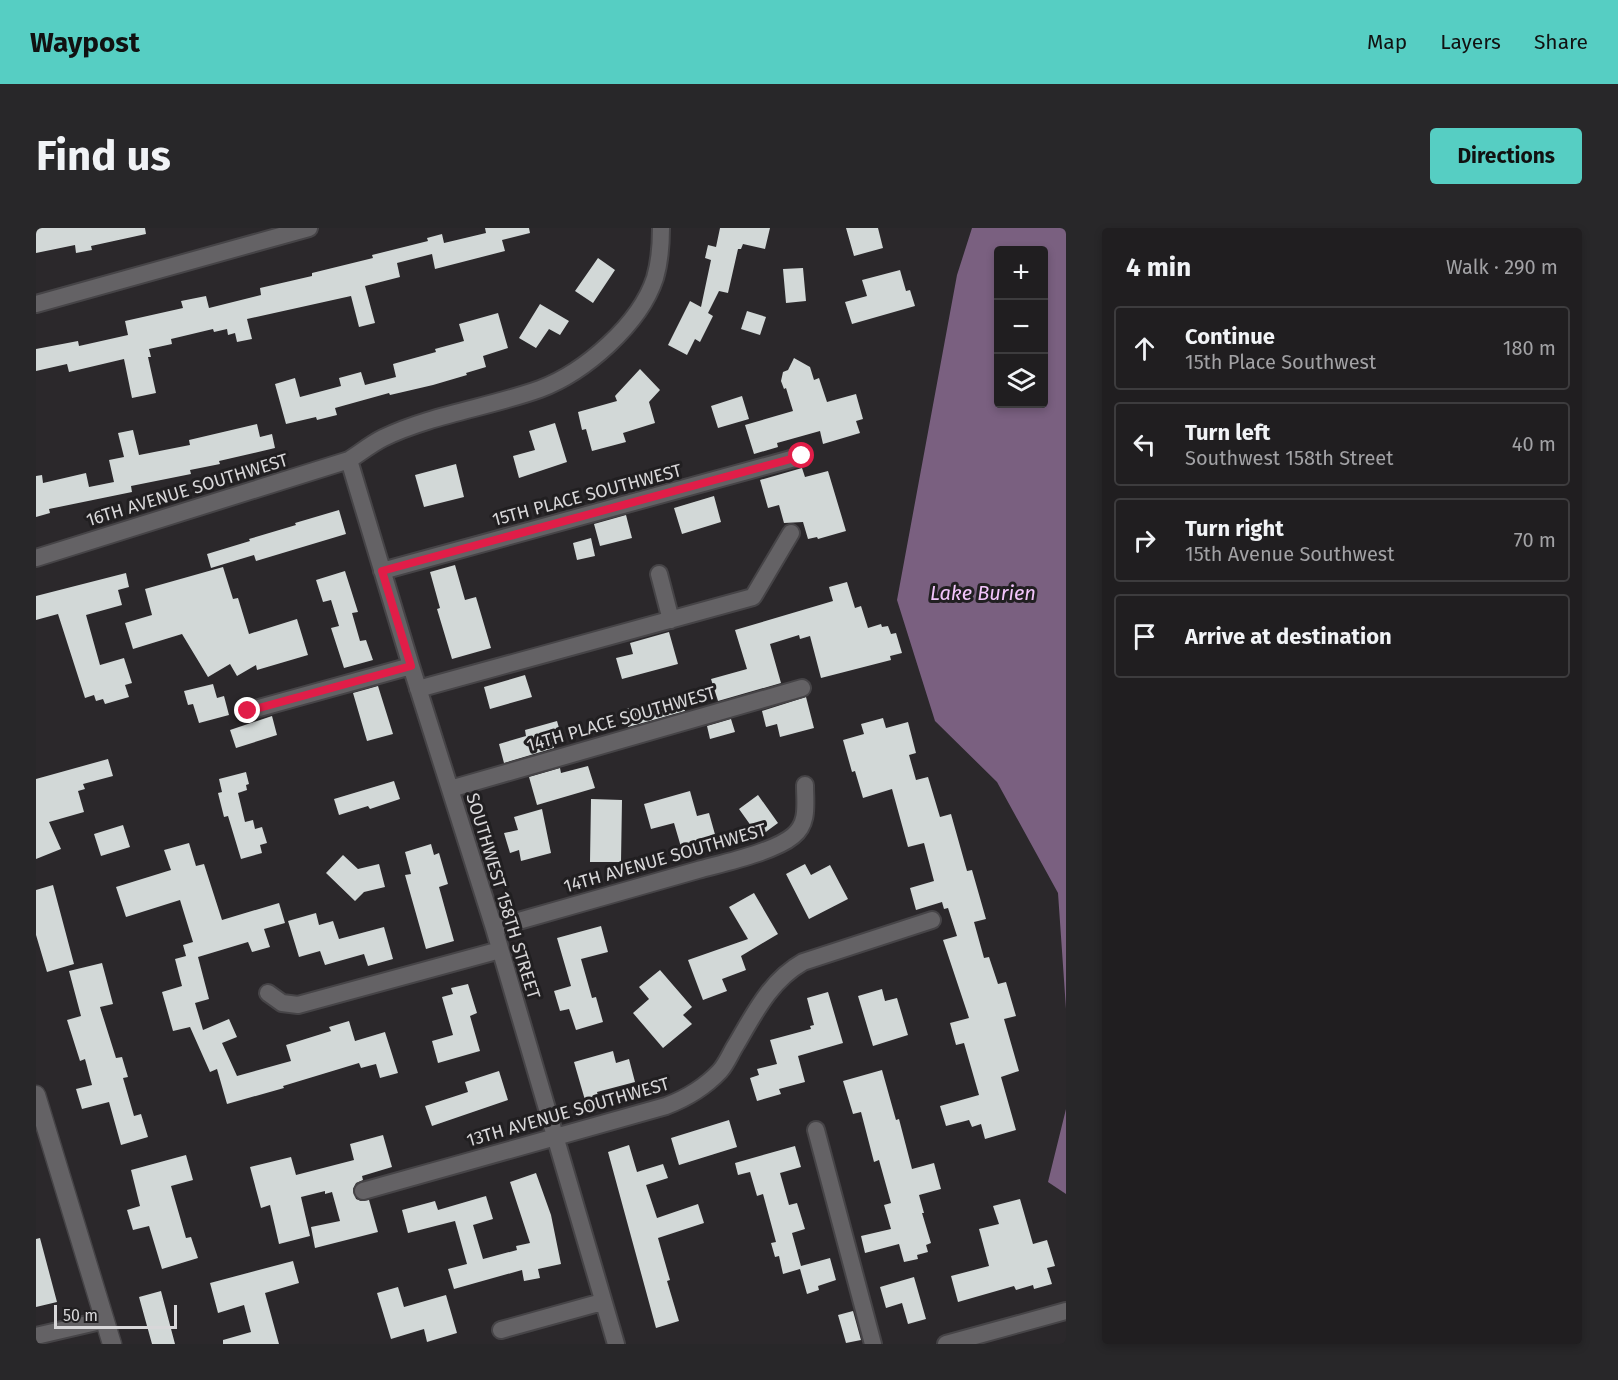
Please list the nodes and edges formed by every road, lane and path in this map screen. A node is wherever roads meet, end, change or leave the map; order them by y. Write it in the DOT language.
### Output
graph roads {
  1 [pos="309,228"];
  2 [pos="661,228"];
  3 [pos="36,304"];
  4 [pos="802,456"];
  5 [pos="349,460"];
  6 [pos="791,533"];
  7 [pos="36,558"];
  8 [pos="382,571"];
  9 [pos="659,574"];
  10 [pos="671,620"];
  11 [pos="411,666"];
  12 [pos="802,688"];
  13 [pos="418,689"];
  14 [pos="248,711"];
  15 [pos="805,785"];
  16 [pos="450,789"];
  17 [pos="932,920"];
  18 [pos="494,928"];
  19 [pos="500,950"];
  20 [pos="268,993"];
  21 [pos="36,1095"];
  22 [pos="816,1130"];
  23 [pos="554,1138"];
  24 [pos="363,1191"];
  25 [pos="602,1302"];
  26 [pos="1066,1311"];
  27 [pos="105,1320"];
  28 [pos="501,1330"];
  29 [pos="36,1336"];
  30 [pos="112,1344"];
  31 [pos="616,1344"];
  32 [pos="873,1344"];
  33 [pos="946,1344"];
  1 -- 3 [label="street"];
  2 -- 5 [label="street, 16TH AVENUE SOUTHWEST"];
  4 -- 8 [label="street, 15TH PLACE SOUTHWEST"];
  5 -- 7 [label="street, 16TH AVENUE SOUTHWEST"];
  5 -- 8 [label="street, SOUTHWEST 158TH STREET"];
  6 -- 10 [label="street"];
  8 -- 11 [label="street, SOUTHWEST 158TH STREET"];
  9 -- 10 [label="street"];
  10 -- 13 [label="street"];
  11 -- 13 [label="street, SOUTHWEST 158TH STREET"];
  11 -- 14 [label="street"];
  12 -- 16 [label="street, 14TH PLACE SOUTHWEST"];
  13 -- 16 [label="street, SOUTHWEST 158TH STREET"];
  15 -- 18 [label="street, 14TH AVENUE SOUTHWEST"];
  16 -- 18 [label="street, SOUTHWEST 158TH STREET"];
  17 -- 23 [label="street, 13TH AVENUE SOUTHWEST"];
  18 -- 19 [label="street, SOUTHWEST 158TH STREET"];
  19 -- 20 [label="street"];
  19 -- 23 [label="street, SOUTHWEST 158TH STREET"];
  21 -- 27 [label="street"];
  22 -- 32 [label="street"];
  23 -- 24 [label="street, 13TH AVENUE SOUTHWEST"];
  23 -- 25 [label="street, SOUTHWEST 158TH STREET"];
  25 -- 28 [label="street"];
  25 -- 31 [label="street, SOUTHWEST 158TH STREET"];
  26 -- 33 [label="street"];
  27 -- 29 [label="street"];
  27 -- 30 [label="street"];
}
